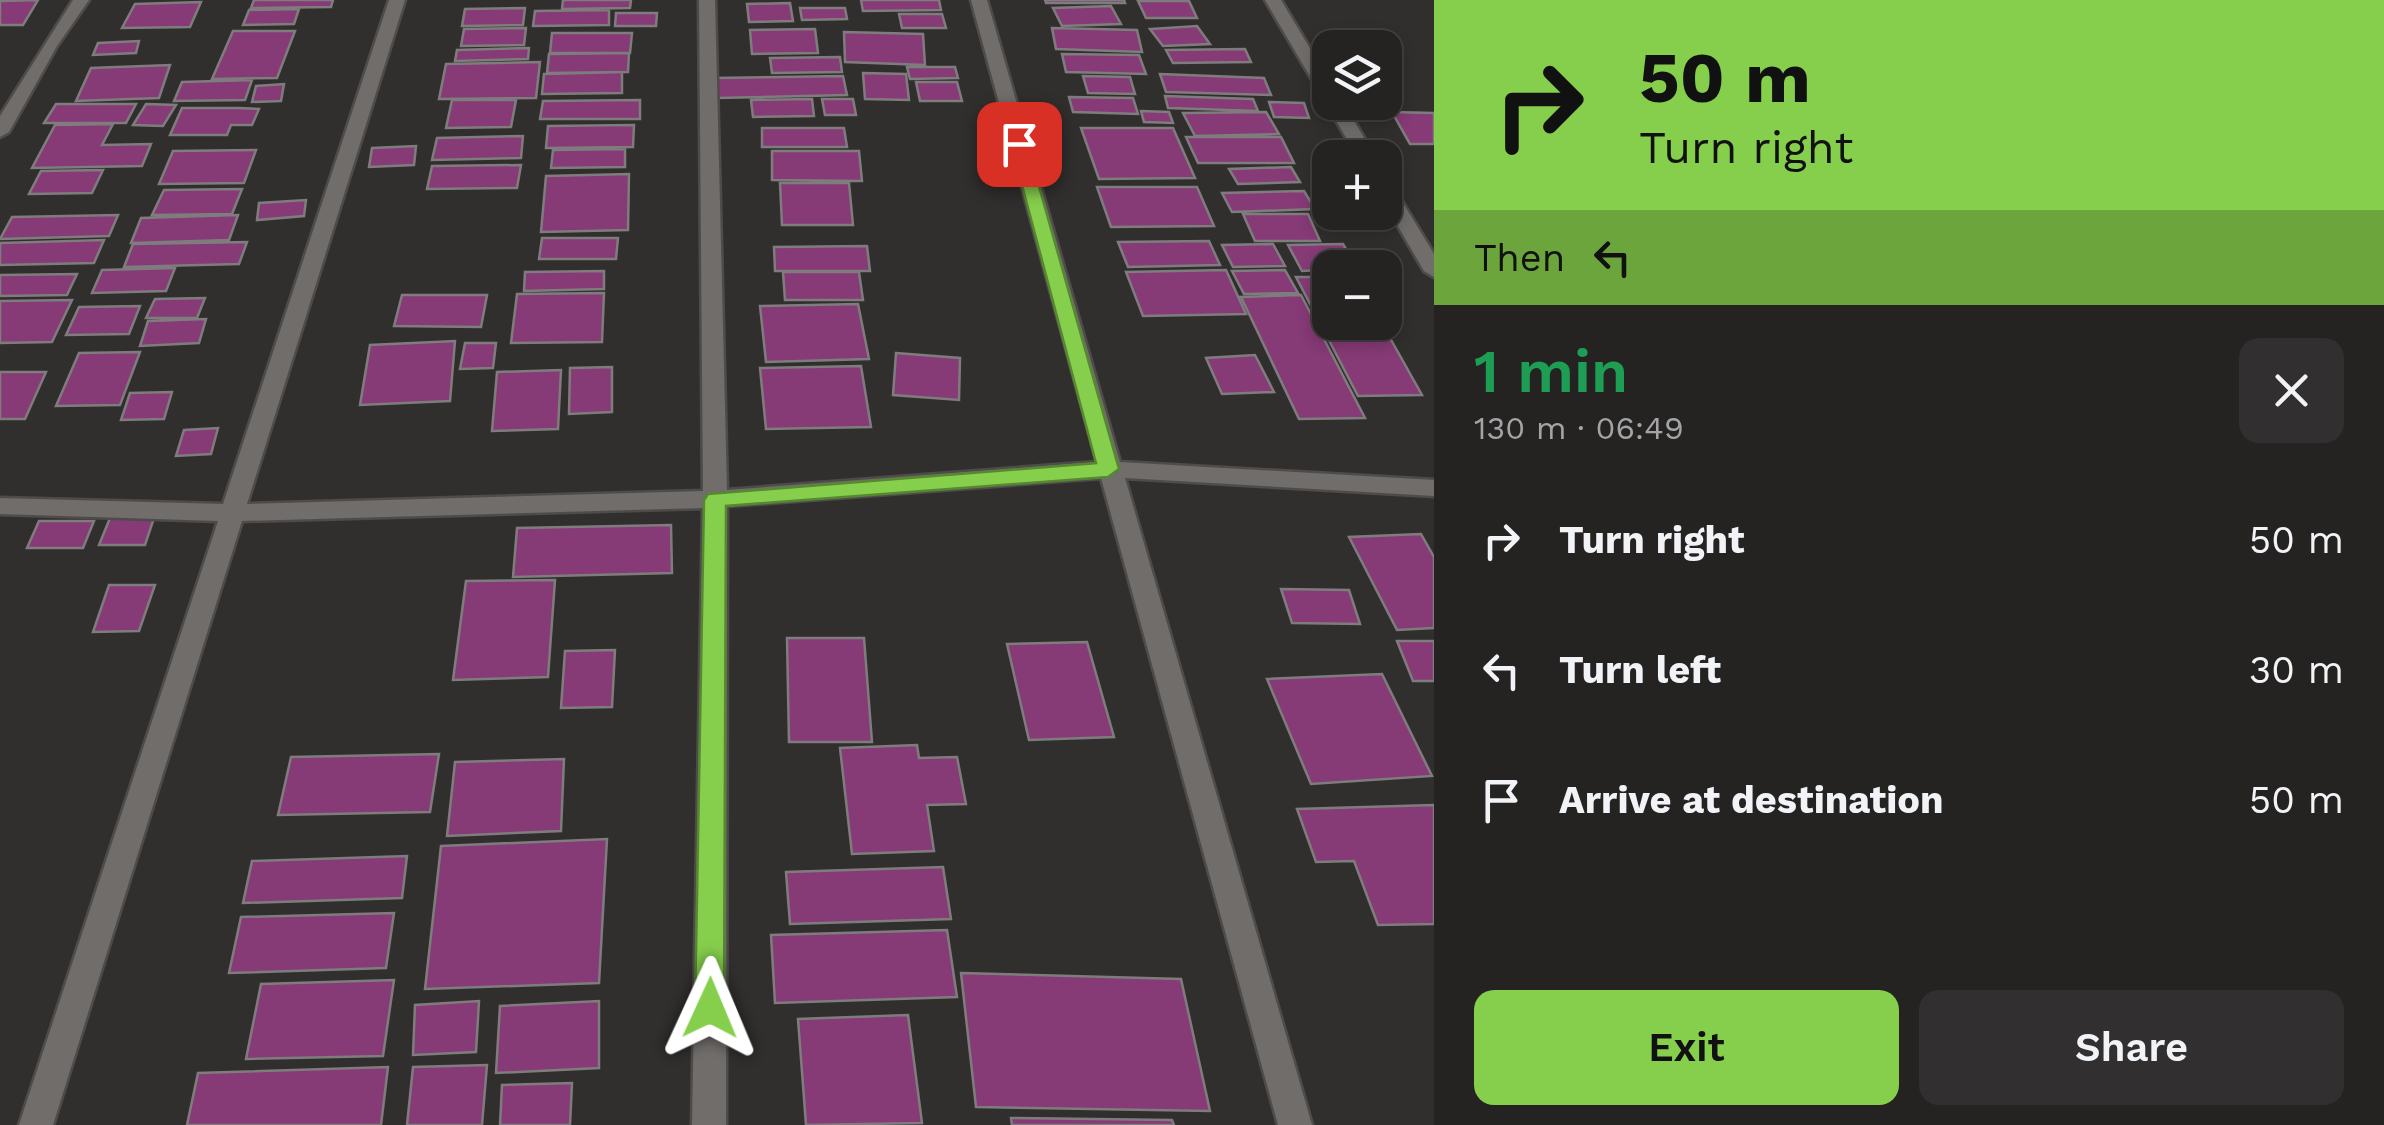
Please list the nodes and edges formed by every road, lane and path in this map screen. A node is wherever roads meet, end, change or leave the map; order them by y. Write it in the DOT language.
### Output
graph roads {
  1 [pos="81,0"];
  2 [pos="397,0"];
  3 [pos="707,0"];
  4 [pos="979,0"];
  5 [pos="1273,0"];
  6 [pos="1312,66"];
  7 [pos="0,132"];
  8 [pos="1402,217"];
  9 [pos="1434,271"];
  10 [pos="1108,469"];
  11 [pos="1434,488"];
  12 [pos="715,500"];
  13 [pos="0,506"];
  14 [pos="232,513"];
  15 [pos="36,1125"];
  16 [pos="708,1125"];
  17 [pos="1295,1125"];
  1 -- 7 [label="street"];
  2 -- 14 [label="street"];
  3 -- 12 [label="street"];
  4 -- 10 [label="street"];
  5 -- 6 [label="street"];
  8 -- 9 [label="street"];
  10 -- 11 [label="street"];
  10 -- 12 [label="street"];
  10 -- 17 [label="street"];
  12 -- 14 [label="street"];
  12 -- 16 [label="street"];
  13 -- 14 [label="street"];
  14 -- 15 [label="street"];
}
